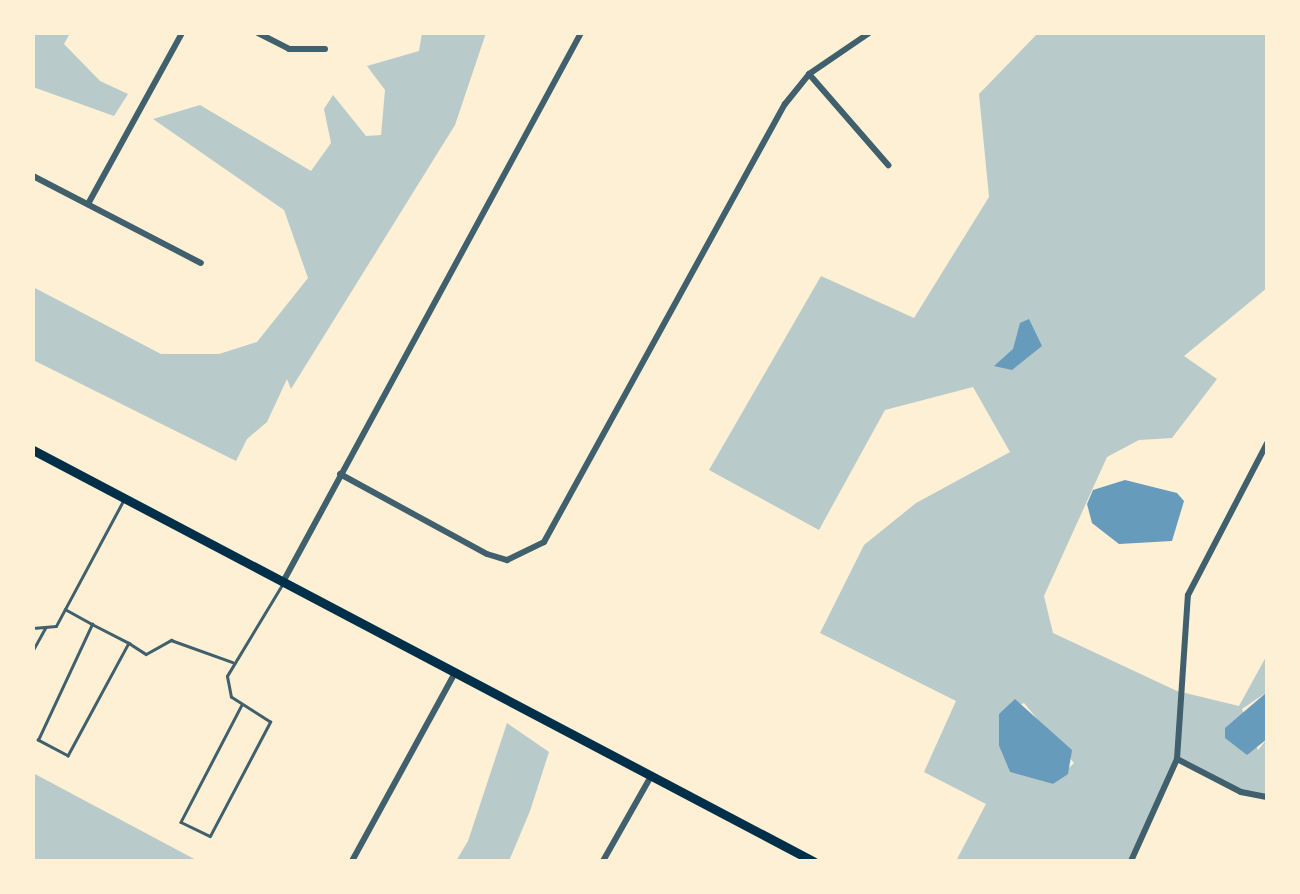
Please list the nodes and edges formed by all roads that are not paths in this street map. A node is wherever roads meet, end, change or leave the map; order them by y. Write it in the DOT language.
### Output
graph roads {
  1 [pos="182,33"];
  2 [pos="258,33"];
  3 [pos="581,33"];
  4 [pos="869,33"];
  5 [pos="325,49"];
  6 [pos="808,74"];
  7 [pos="888,164"];
  8 [pos="33,176"];
  9 [pos="88,204"];
  10 [pos="201,263"];
  11 [pos="1267,443"];
  12 [pos="33,450"];
  13 [pos="340,474"];
  14 [pos="125,498"];
  15 [pos="284,582"];
  16 [pos="65,609"];
  17 [pos="92,624"];
  18 [pos="33,628"];
  19 [pos="45,628"];
  20 [pos="129,643"];
  21 [pos="33,650"];
  22 [pos="232,662"];
  23 [pos="454,674"];
  24 [pos="243,705"];
  25 [pos="1177,759"];
  26 [pos="651,776"];
  27 [pos="1267,797"];
  28 [pos="352,861"];
  29 [pos="603,861"];
  30 [pos="813,861"];
  31 [pos="1131,861"];
  1 -- 9 [label="street"];
  2 -- 5 [label="street"];
  3 -- 13 [label="street"];
  4 -- 6 [label="street"];
  6 -- 7 [label="street"];
  6 -- 13 [label="street"];
  8 -- 9 [label="street"];
  9 -- 10 [label="street"];
  11 -- 25 [label="street"];
  12 -- 14 [label="main road"];
  13 -- 15 [label="street"];
  14 -- 15 [label="main road"];
  14 -- 16 [label="lane"];
  15 -- 22 [label="lane"];
  15 -- 23 [label="main road"];
  16 -- 17 [label="lane"];
  16 -- 19 [label="lane"];
  17 -- 20 [label="lane"];
  17 -- 20 [label="lane"];
  18 -- 19 [label="lane"];
  19 -- 21 [label="lane"];
  20 -- 22 [label="lane"];
  22 -- 24 [label="lane"];
  23 -- 26 [label="main road"];
  23 -- 28 [label="street"];
  24 -- 24 [label="lane"];
  25 -- 27 [label="street"];
  25 -- 31 [label="street"];
  26 -- 29 [label="street"];
  26 -- 30 [label="main road"];
}
